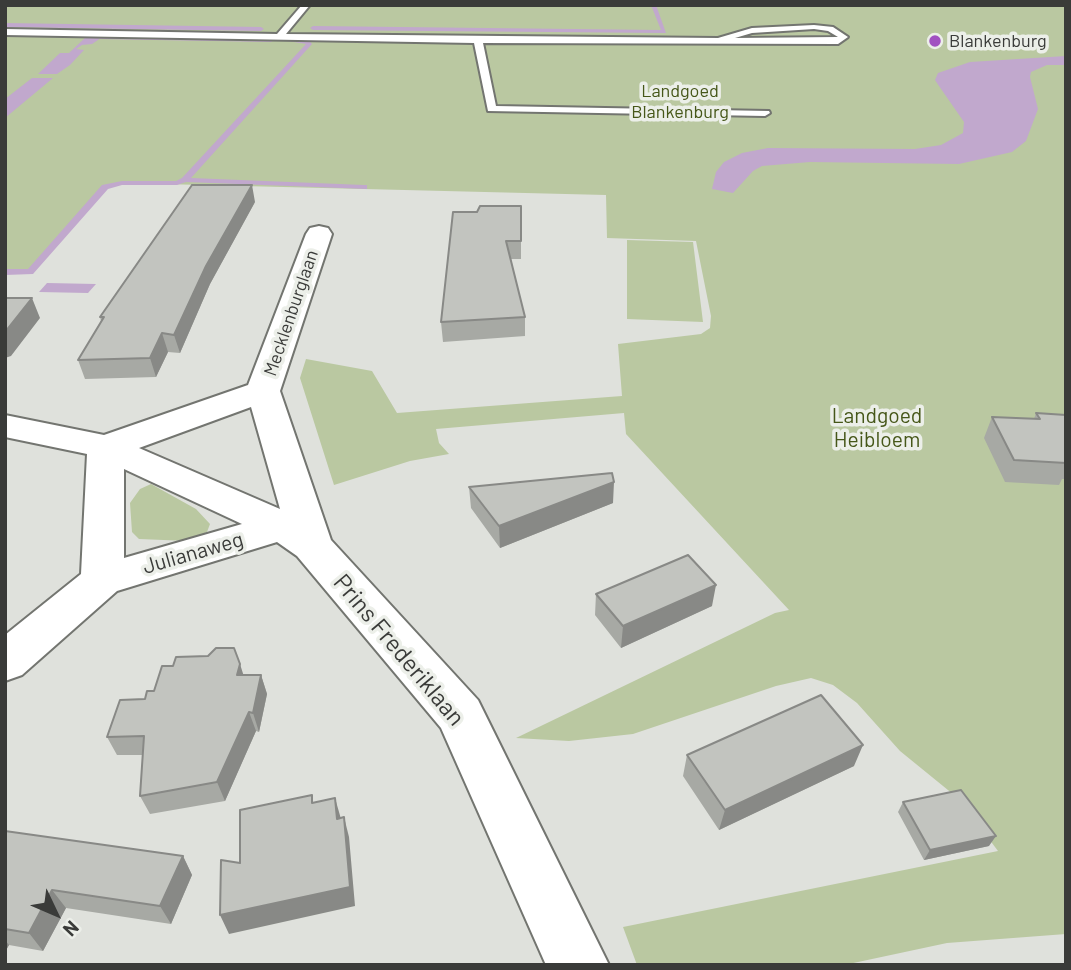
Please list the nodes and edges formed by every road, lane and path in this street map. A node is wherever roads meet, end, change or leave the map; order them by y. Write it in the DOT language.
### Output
graph roads {
  1 [pos="306,5"];
  2 [pos="5,32"];
  3 [pos="279,36"];
  4 [pos="722,39"];
  5 [pos="478,40"];
  6 [pos="765,113"];
  7 [pos="319,234"];
  8 [pos="263,391"];
  9 [pos="5,426"];
  10 [pos="106,447"];
  11 [pos="298,537"];
  12 [pos="102,580"];
  13 [pos="5,662"];
  14 [pos="578,965"];
  1 -- 3 [label="lane"];
  2 -- 3 [label="lane"];
  3 -- 5 [label="lane"];
  4 -- 4 [label="lane"];
  4 -- 5 [label="lane"];
  5 -- 6 [label="lane"];
  7 -- 8 [label="street, Mecklenburglaan"];
  8 -- 10 [label="street, Mecklenburglaan"];
  8 -- 11 [label="street, Mecklenburglaan"];
  9 -- 10 [label="street, Prins Frederiklaan"];
  10 -- 11 [label="street, Prins Frederiklaan"];
  10 -- 12 [label="street"];
  11 -- 12 [label="street, Julianaweg"];
  11 -- 14 [label="street, Prins Frederiklaan"];
  12 -- 13 [label="street, Julianaweg"];
}
